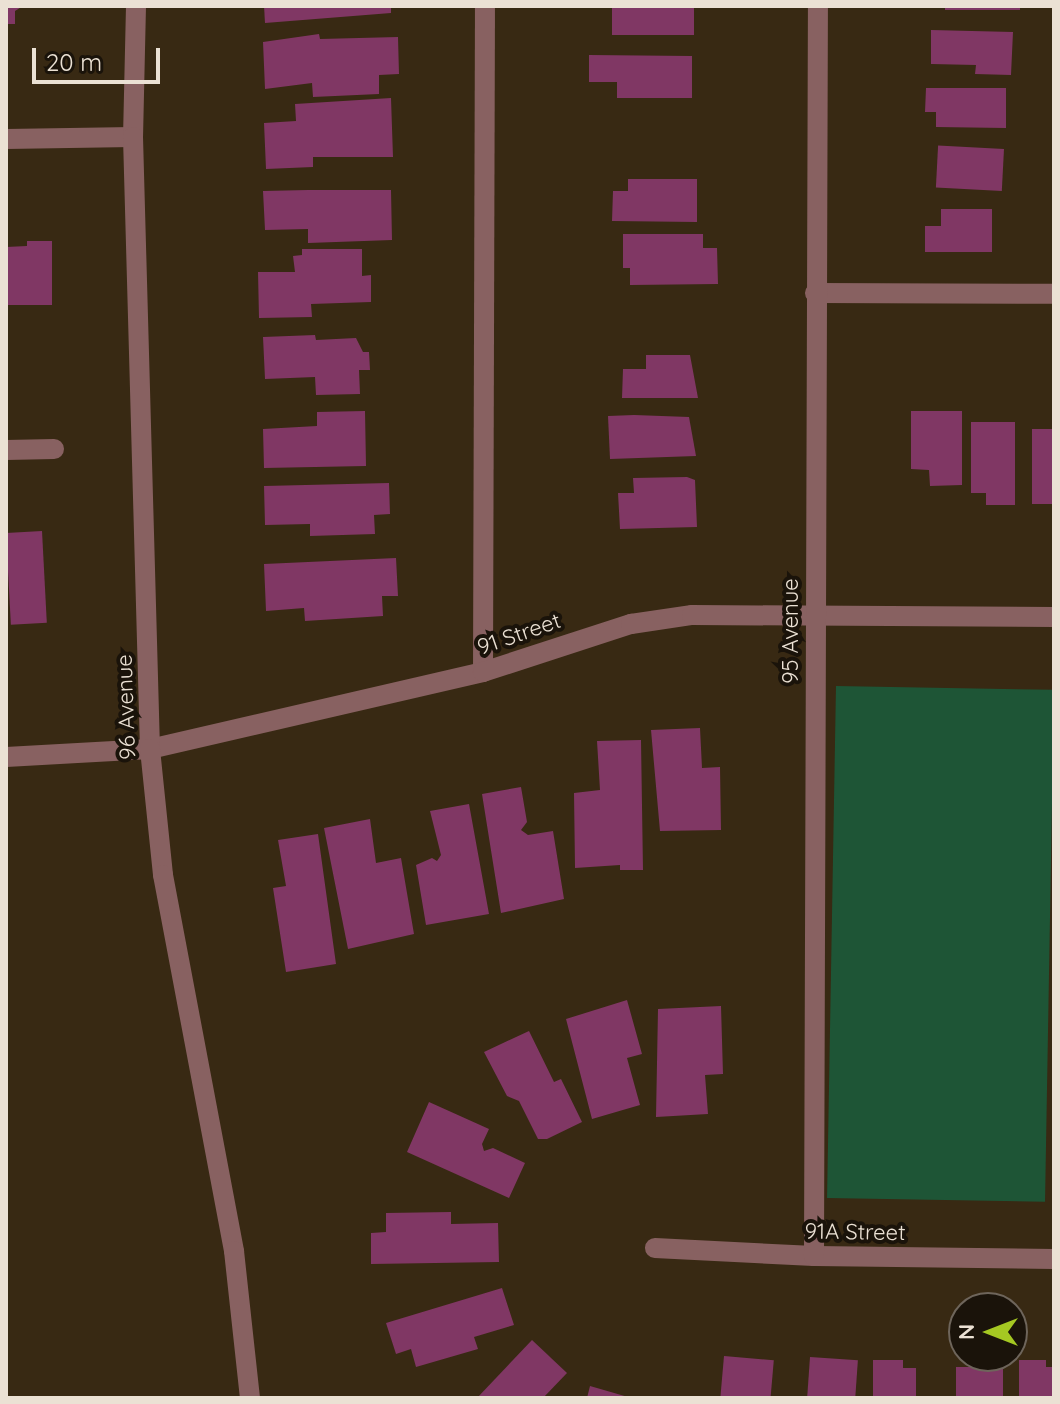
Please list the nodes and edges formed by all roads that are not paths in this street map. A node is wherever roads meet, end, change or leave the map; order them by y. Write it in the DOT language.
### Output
graph roads {
  1 [pos="136,6"];
  2 [pos="485,6"];
  3 [pos="818,6"];
  4 [pos="133,137"];
  5 [pos="6,139"];
  6 [pos="815,293"];
  7 [pos="1054,294"];
  8 [pos="54,449"];
  9 [pos="6,450"];
  10 [pos="815,615"];
  11 [pos="1054,617"];
  12 [pos="483,672"];
  13 [pos="150,749"];
  14 [pos="6,757"];
  15 [pos="655,1248"];
  16 [pos="814,1256"];
  17 [pos="1054,1259"];
  18 [pos="250,1398"];
  1 -- 4 [label="street, 96 Avenue"];
  2 -- 12 [label="street"];
  3 -- 6 [label="street, 95 Avenue"];
  4 -- 5 [label="street"];
  4 -- 13 [label="street, 96 Avenue"];
  6 -- 7 [label="street"];
  6 -- 10 [label="street, 95 Avenue"];
  8 -- 9 [label="street"];
  10 -- 11 [label="street, 91 Street"];
  10 -- 12 [label="street, 91 Street"];
  10 -- 16 [label="street, 95 Avenue"];
  12 -- 13 [label="street, 91 Street"];
  13 -- 14 [label="street, 91 Street"];
  13 -- 18 [label="street, 96 Avenue"];
  15 -- 16 [label="street, 91A Street"];
  16 -- 17 [label="street, 91A Street"];
}
